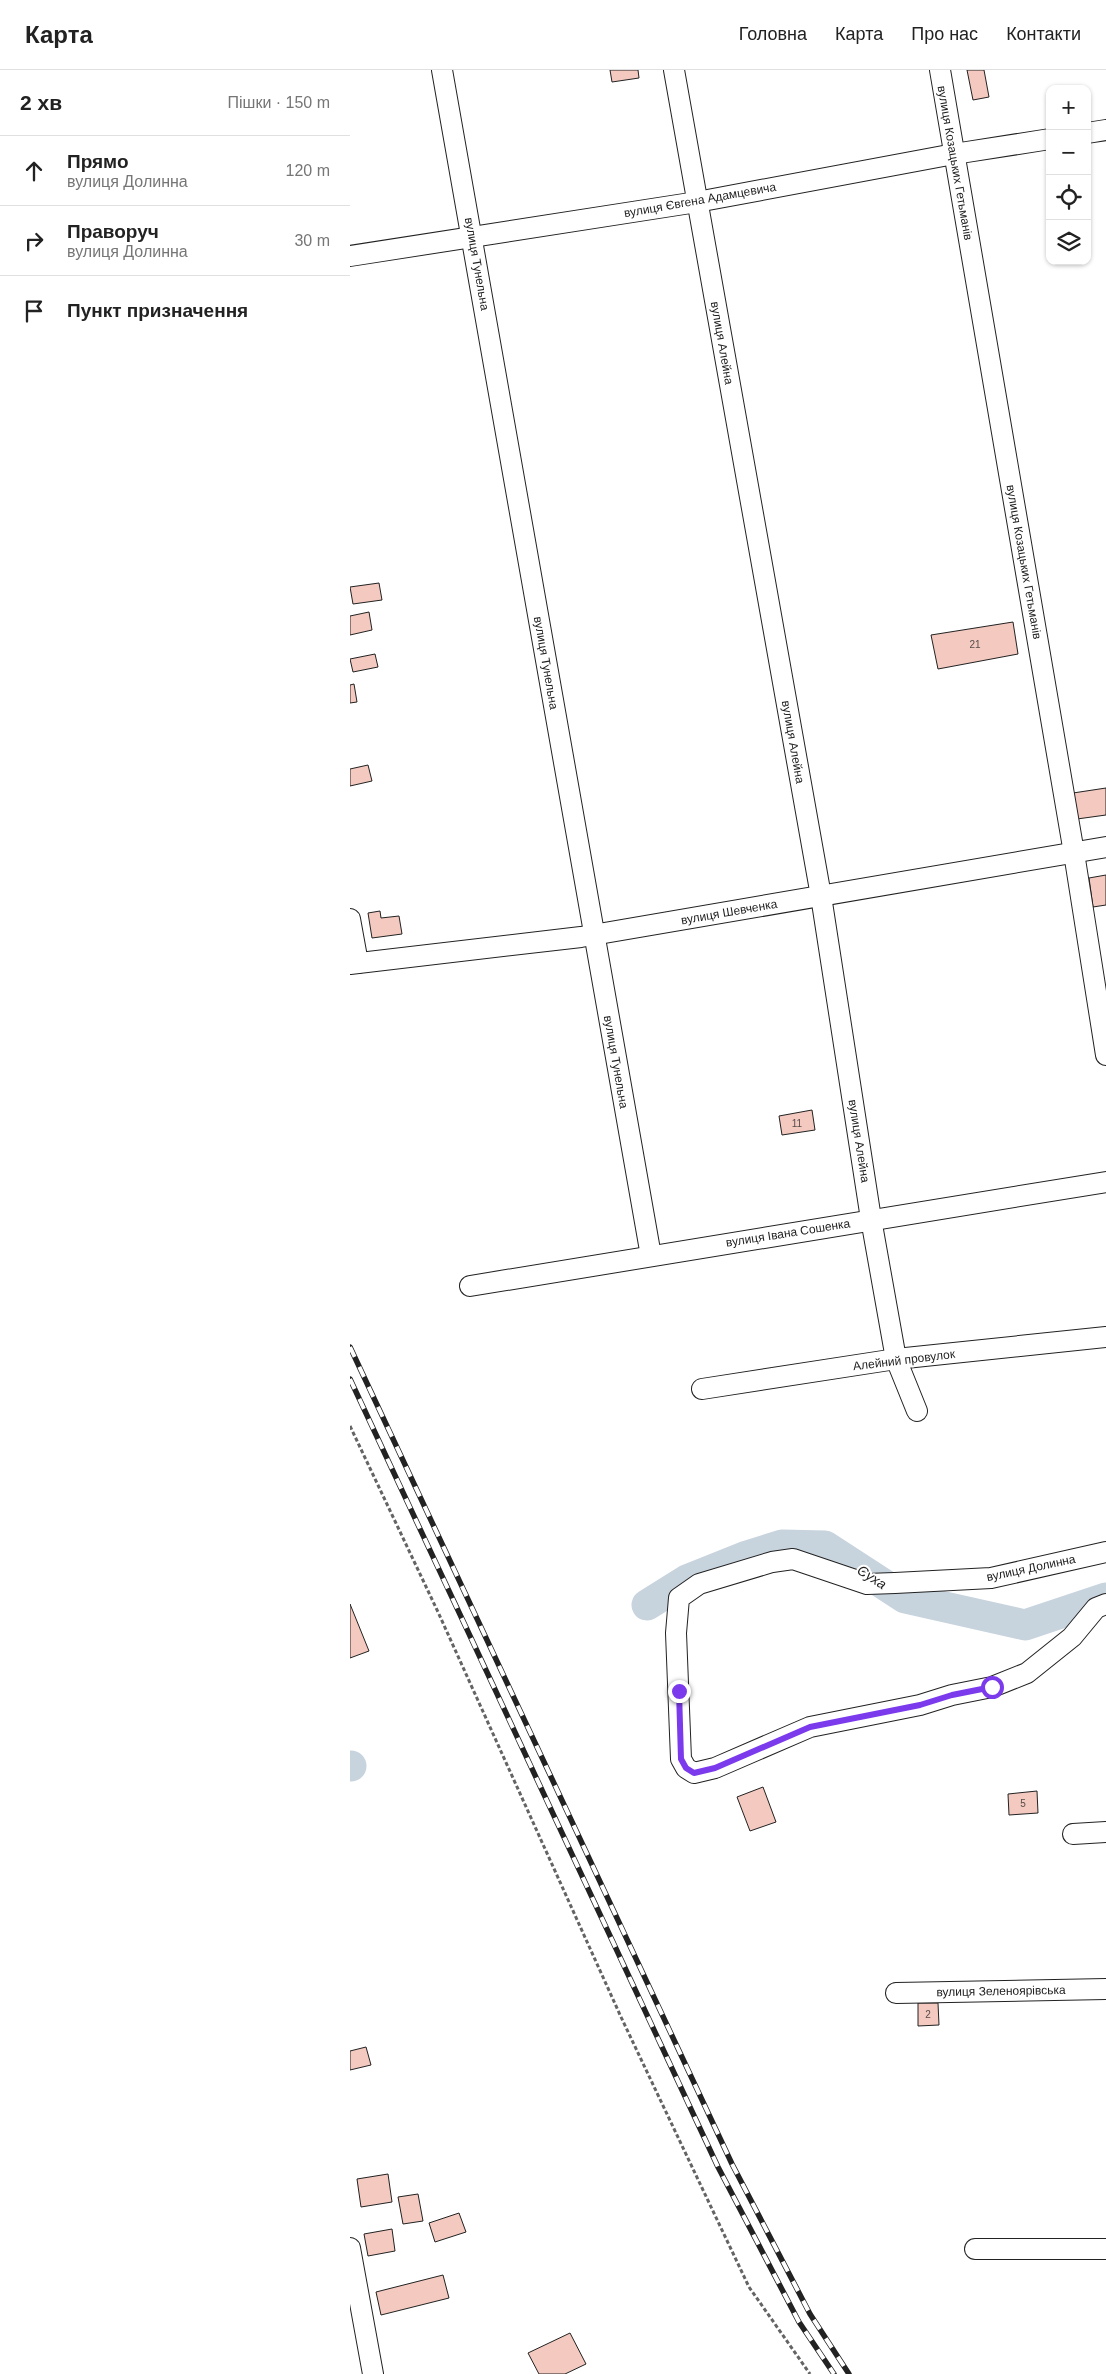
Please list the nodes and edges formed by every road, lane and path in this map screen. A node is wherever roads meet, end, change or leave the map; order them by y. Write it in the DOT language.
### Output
graph roads {
  1 [pos="442,70"];
  2 [pos="674,70"];
  3 [pos="940,70"];
  4 [pos="1106,130"];
  5 [pos="1091,132"];
  6 [pos="1046,140"];
  7 [pos="954,154"];
  8 [pos="696,202"];
  9 [pos="472,236"];
  10 [pos="350,256"];
  11 [pos="1106,847"];
  12 [pos="1074,853"];
  13 [pos="821,896"];
  14 [pos="350,919"];
  15 [pos="593,934"];
  16 [pos="354,964"];
  17 [pos="1106,1055"];
  18 [pos="1106,1182"];
  19 [pos="871,1219"];
  20 [pos="651,1256"];
  21 [pos="470,1286"];
  22 [pos="1106,1337"];
  23 [pos="896,1359"];
  24 [pos="702,1389"];
  25 [pos="917,1411"];
  26 [pos="350,1426"];
  27 [pos="1106,1552"];
  28 [pos="1106,1604"];
  29 [pos="1106,1832"];
  30 [pos="1073,1834"];
  31 [pos="1106,1989"];
  32 [pos="896,1993"];
  33 [pos="350,2248"];
  34 [pos="975,2249"];
  35 [pos="1106,2249"];
  36 [pos="373,2374"];
  37 [pos="810,2374"];
  1 -- 9 [label="street, вулиця Тунельна"];
  2 -- 8 [label="street, вулиця Алейна"];
  3 -- 7 [label="street, вулиця Козацьких Гетьманів"];
  4 -- 5 [label="street"];
  6 -- 7 [label="street, вулиця Євгена Адамцевича"];
  7 -- 8 [label="street, вулиця Євгена Адамцевича"];
  7 -- 12 [label="street, вулиця Козацьких Гетьманів"];
  8 -- 9 [label="street, вулиця Євгена Адамцевича"];
  8 -- 13 [label="street, вулиця Алейна"];
  9 -- 10 [label="street, вулиця Євгена Адамцевича"];
  9 -- 15 [label="street, вулиця Тунельна"];
  11 -- 12 [label="street, вулиця Шевченка"];
  12 -- 13 [label="street, вулиця Шевченка"];
  12 -- 17 [label="street, вулиця Козацьких Гетьманів"];
  13 -- 15 [label="street, вулиця Шевченка"];
  13 -- 19 [label="street, вулиця Алейна"];
  14 -- 16 [label="street"];
  15 -- 16 [label="street, вулиця Шевченка"];
  15 -- 20 [label="street, вулиця Тунельна"];
  18 -- 19 [label="street, вулиця Івана Сошенка"];
  19 -- 20 [label="street, вулиця Івана Сошенка"];
  19 -- 23 [label="street, вулиця Алейна"];
  20 -- 21 [label="street, вулиця Івана Сошенка"];
  22 -- 23 [label="street, Алейний провулок"];
  23 -- 24 [label="street, Алейний провулок"];
  23 -- 25 [label="street, вулиця Алейна"];
  26 -- 37 [label="path"];
  27 -- 28 [label="street, вулиця Долинна"];
  29 -- 30 [label="street"];
  31 -- 32 [label="street, вулиця Зеленоярівська"];
  33 -- 36 [label="street"];
  34 -- 35 [label="street"];
}
